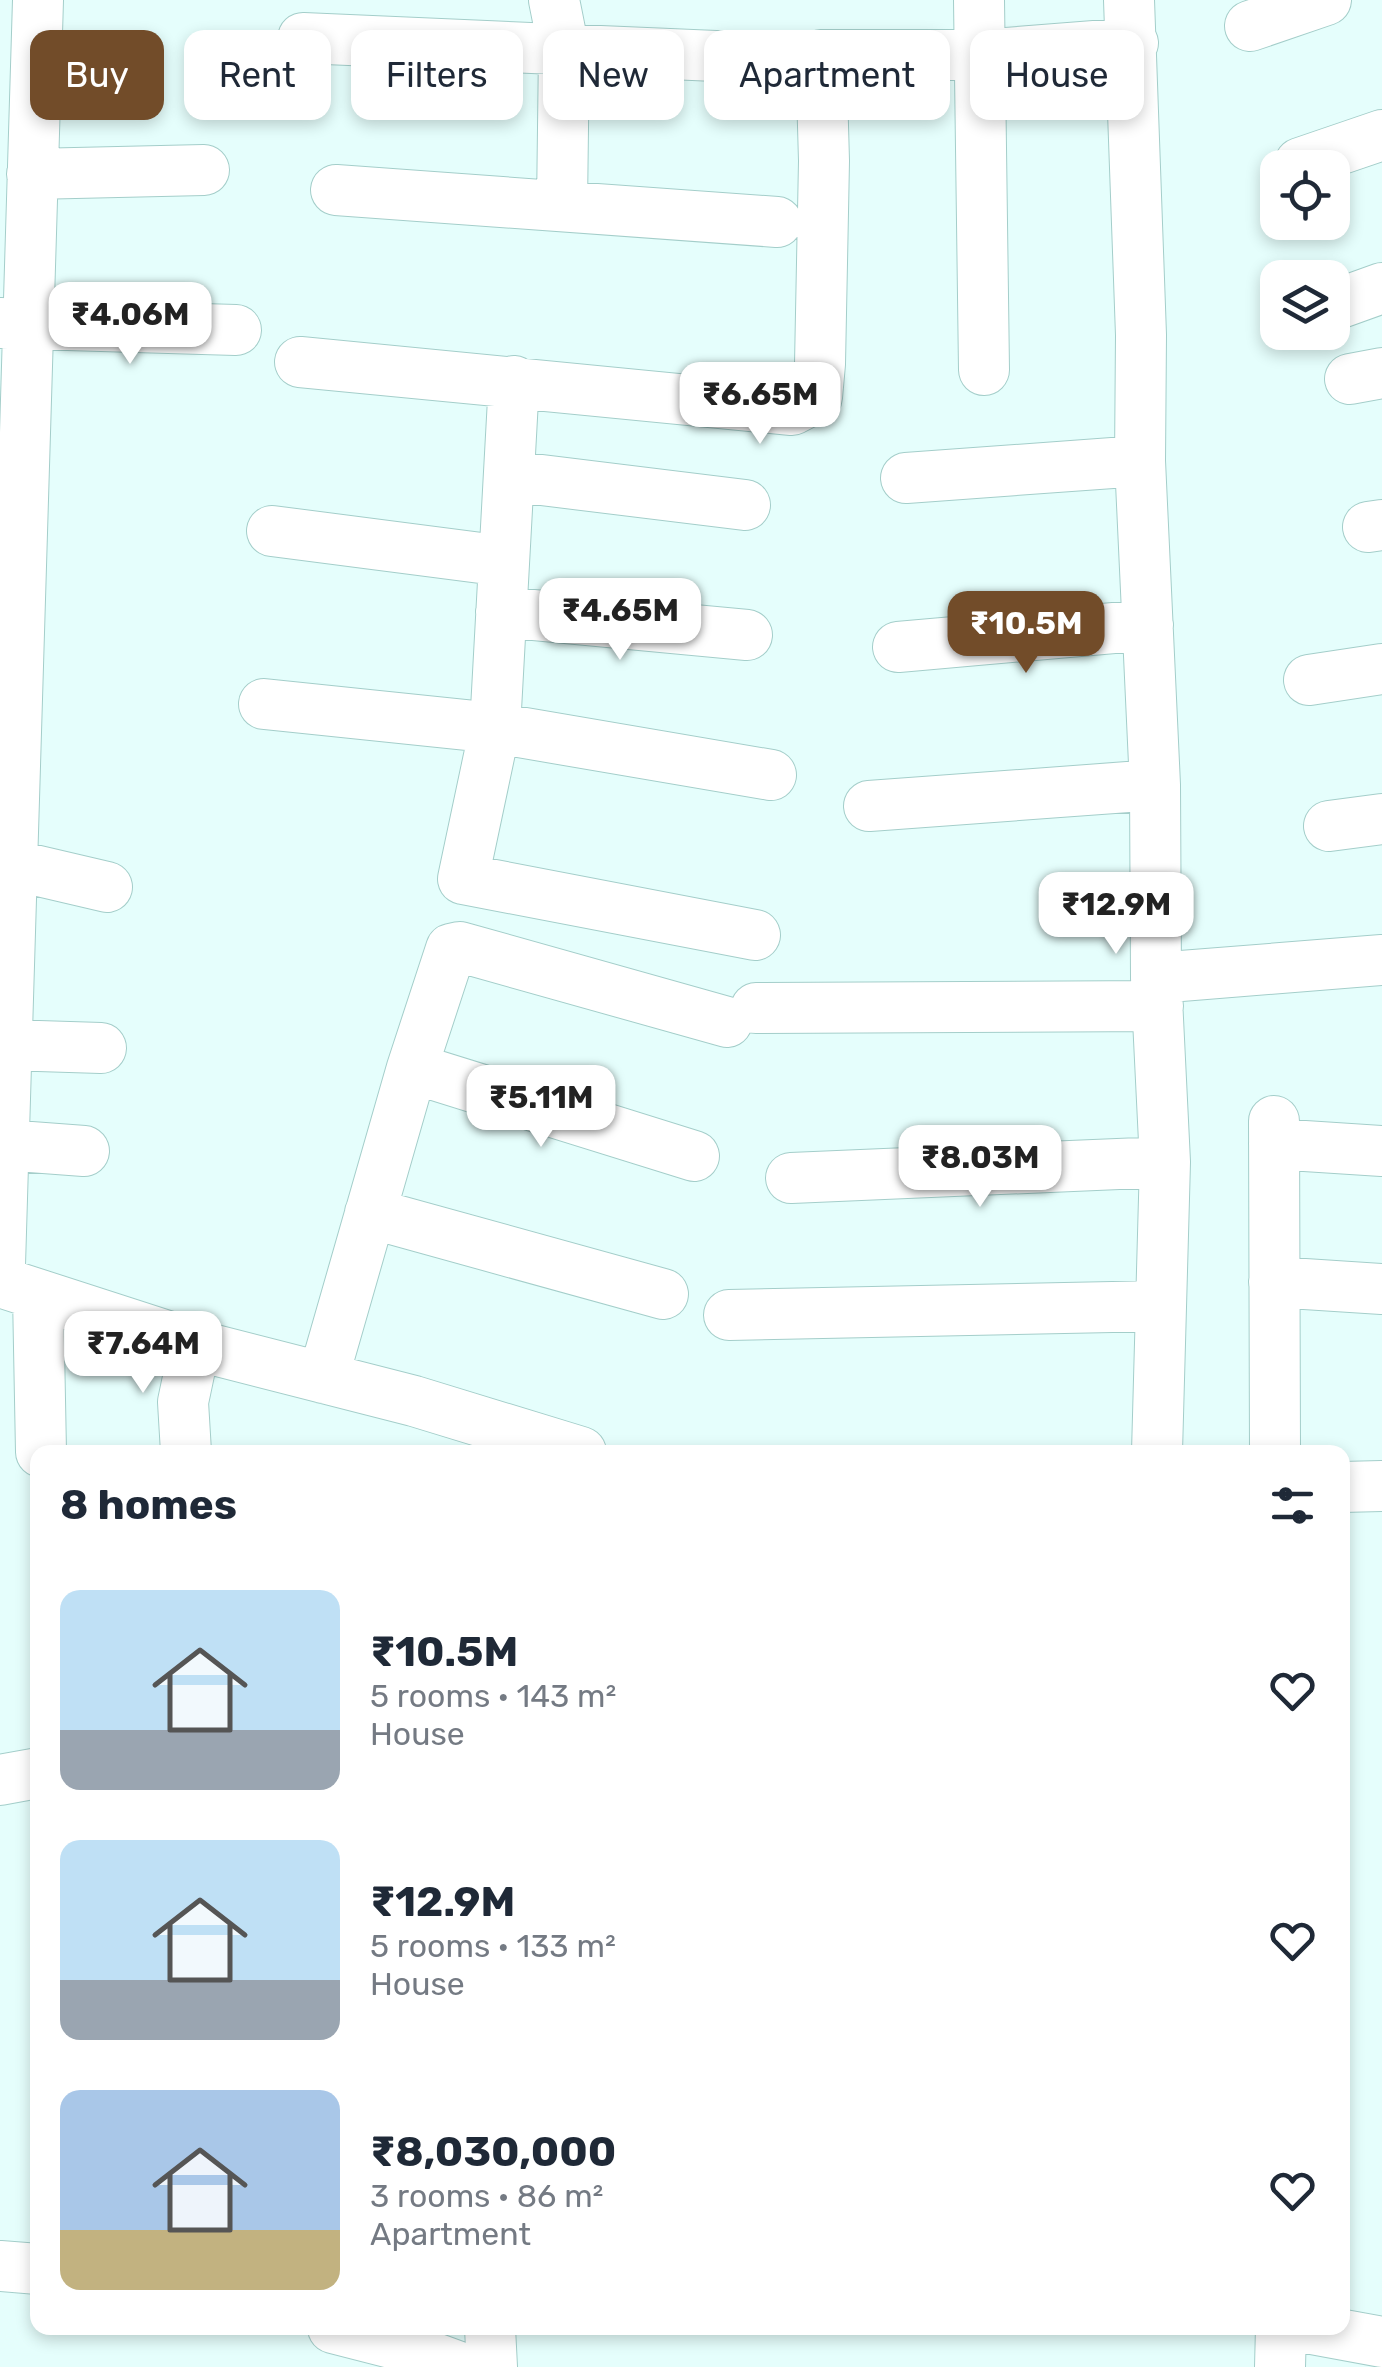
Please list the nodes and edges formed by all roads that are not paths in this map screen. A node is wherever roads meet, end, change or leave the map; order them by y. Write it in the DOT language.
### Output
graph roads {
  1 [pos="38,0"];
  2 [pos="554,0"];
  3 [pos="979,0"];
  4 [pos="1326,0"];
  5 [pos="1130,22"];
  6 [pos="1250,26"];
  7 [pos="560,30"];
  8 [pos="980,30"];
  9 [pos="1094,30"];
  10 [pos="331,39"];
  11 [pos="543,49"];
  12 [pos="970,55"];
  13 [pos="563,120"];
  14 [pos="981,120"];
  15 [pos="1382,135"];
  16 [pos="1336,150"];
  17 [pos="22,155"];
  18 [pos="204,170"];
  19 [pos="336,190"];
  20 [pos="562,206"];
  21 [pos="778,222"];
  22 [pos="1382,288"];
  23 [pos="1350,300"];
  24 [pos="13,324"];
  25 [pos="236,330"];
  26 [pos="300,362"];
  27 [pos="984,370"];
  28 [pos="514,381"];
  29 [pos="1140,461"];
  30 [pos="509,476"];
  31 [pos="906,478"];
  32 [pos="11,500"];
  33 [pos="745,506"];
  34 [pos="272,531"];
  35 [pos="504,561"];
  36 [pos="502,612"];
  37 [pos="1148,625"];
  38 [pos="10,626"];
  39 [pos="746,635"];
  40 [pos="898,646"];
  41 [pos="1382,669"];
  42 [pos="1309,680"];
  43 [pos="264,704"];
  44 [pos="9,707"];
  45 [pos="495,728"];
  46 [pos="771,775"];
  47 [pos="1155,785"];
  48 [pos="869,806"];
  49 [pos="1382,819"];
  50 [pos="1329,826"];
  51 [pos="9,844"];
  52 [pos="106,887"];
  53 [pos="5,928"];
  54 [pos="756,935"];
  55 [pos="1382,960"];
  56 [pos="1157,992"];
  57 [pos="7,1045"];
  58 [pos="101,1048"];
  59 [pos="412,1068"];
  60 [pos="4,1145"];
  61 [pos="84,1151"];
  62 [pos="1382,1151"];
  63 [pos="694,1156"];
  64 [pos="1165,1162"];
  65 [pos="791,1178"];
  66 [pos="370,1214"];
  67 [pos="0,1265"];
  68 [pos="1274,1282"];
  69 [pos="19,1289"];
  70 [pos="1382,1289"];
  71 [pos="662,1294"];
  72 [pos="1161,1306"];
  73 [pos="729,1314"];
  74 [pos="195,1345"];
  75 [pos="323,1378"];
  76 [pos="40,1445"];
  77 [pos="186,1445"];
  78 [pos="558,1445"];
  79 [pos="1157,1445"];
  80 [pos="1275,1445"];
  81 [pos="1382,1486"];
  82 [pos="1350,1487"];
  83 [pos="30,1774"];
  84 [pos="0,1780"];
  85 [pos="0,2266"];
  86 [pos="30,2269"];
  87 [pos="360,2335"];
  88 [pos="490,2335"];
  89 [pos="1281,2335"];
  90 [pos="1344,2335"];
  91 [pos="1382,2342"];
  92 [pos="459,2367"];
  93 [pos="492,2367"];
  94 [pos="1280,2367"];
  1 -- 17 [label="street"];
  2 -- 7 [label="street"];
  3 -- 8 [label="street"];
  4 -- 6 [label="street"];
  5 -- 9 [label="street"];
  5 -- 29 [label="street"];
  10 -- 11 [label="street"];
  12 -- 28 [label="street"];
  13 -- 20 [label="street"];
  14 -- 27 [label="street"];
  15 -- 16 [label="street"];
  17 -- 18 [label="street"];
  17 -- 24 [label="street"];
  19 -- 20 [label="street"];
  20 -- 21 [label="street"];
  22 -- 23 [label="street"];
  24 -- 25 [label="street"];
  24 -- 32 [label="street"];
  26 -- 28 [label="street"];
  28 -- 30 [label="street"];
  29 -- 31 [label="street"];
  29 -- 37 [label="street"];
  30 -- 33 [label="street"];
  30 -- 35 [label="street"];
  32 -- 38 [label="street"];
  34 -- 35 [label="street"];
  35 -- 36 [label="street"];
  36 -- 39 [label="street"];
  36 -- 45 [label="street"];
  37 -- 40 [label="street"];
  37 -- 47 [label="street"];
  38 -- 44 [label="street"];
  41 -- 42 [label="street"];
  43 -- 45 [label="street"];
  44 -- 51 [label="street"];
  45 -- 46 [label="street"];
  45 -- 54 [label="street"];
  47 -- 48 [label="street"];
  47 -- 56 [label="street"];
  49 -- 50 [label="street"];
  51 -- 52 [label="street"];
  51 -- 53 [label="street"];
  53 -- 57 [label="street"];
  55 -- 56 [label="street"];
  56 -- 59 [label="street"];
  56 -- 64 [label="street"];
  57 -- 58 [label="street"];
  57 -- 60 [label="street"];
  59 -- 63 [label="street"];
  59 -- 66 [label="street"];
  60 -- 61 [label="street"];
  60 -- 67 [label="street"];
  62 -- 68 [label="street"];
  64 -- 65 [label="street"];
  64 -- 72 [label="street"];
  66 -- 71 [label="street"];
  66 -- 75 [label="street"];
  68 -- 70 [label="street"];
  68 -- 80 [label="street"];
  69 -- 74 [label="street"];
  69 -- 76 [label="street"];
  72 -- 73 [label="street"];
  72 -- 79 [label="street"];
  74 -- 75 [label="street"];
  74 -- 77 [label="street"];
  75 -- 78 [label="street"];
  81 -- 82 [label="street"];
  83 -- 84 [label="street"];
  85 -- 86 [label="street"];
  87 -- 92 [label="street"];
  88 -- 93 [label="street"];
  89 -- 94 [label="street"];
  90 -- 91 [label="street"];
}
